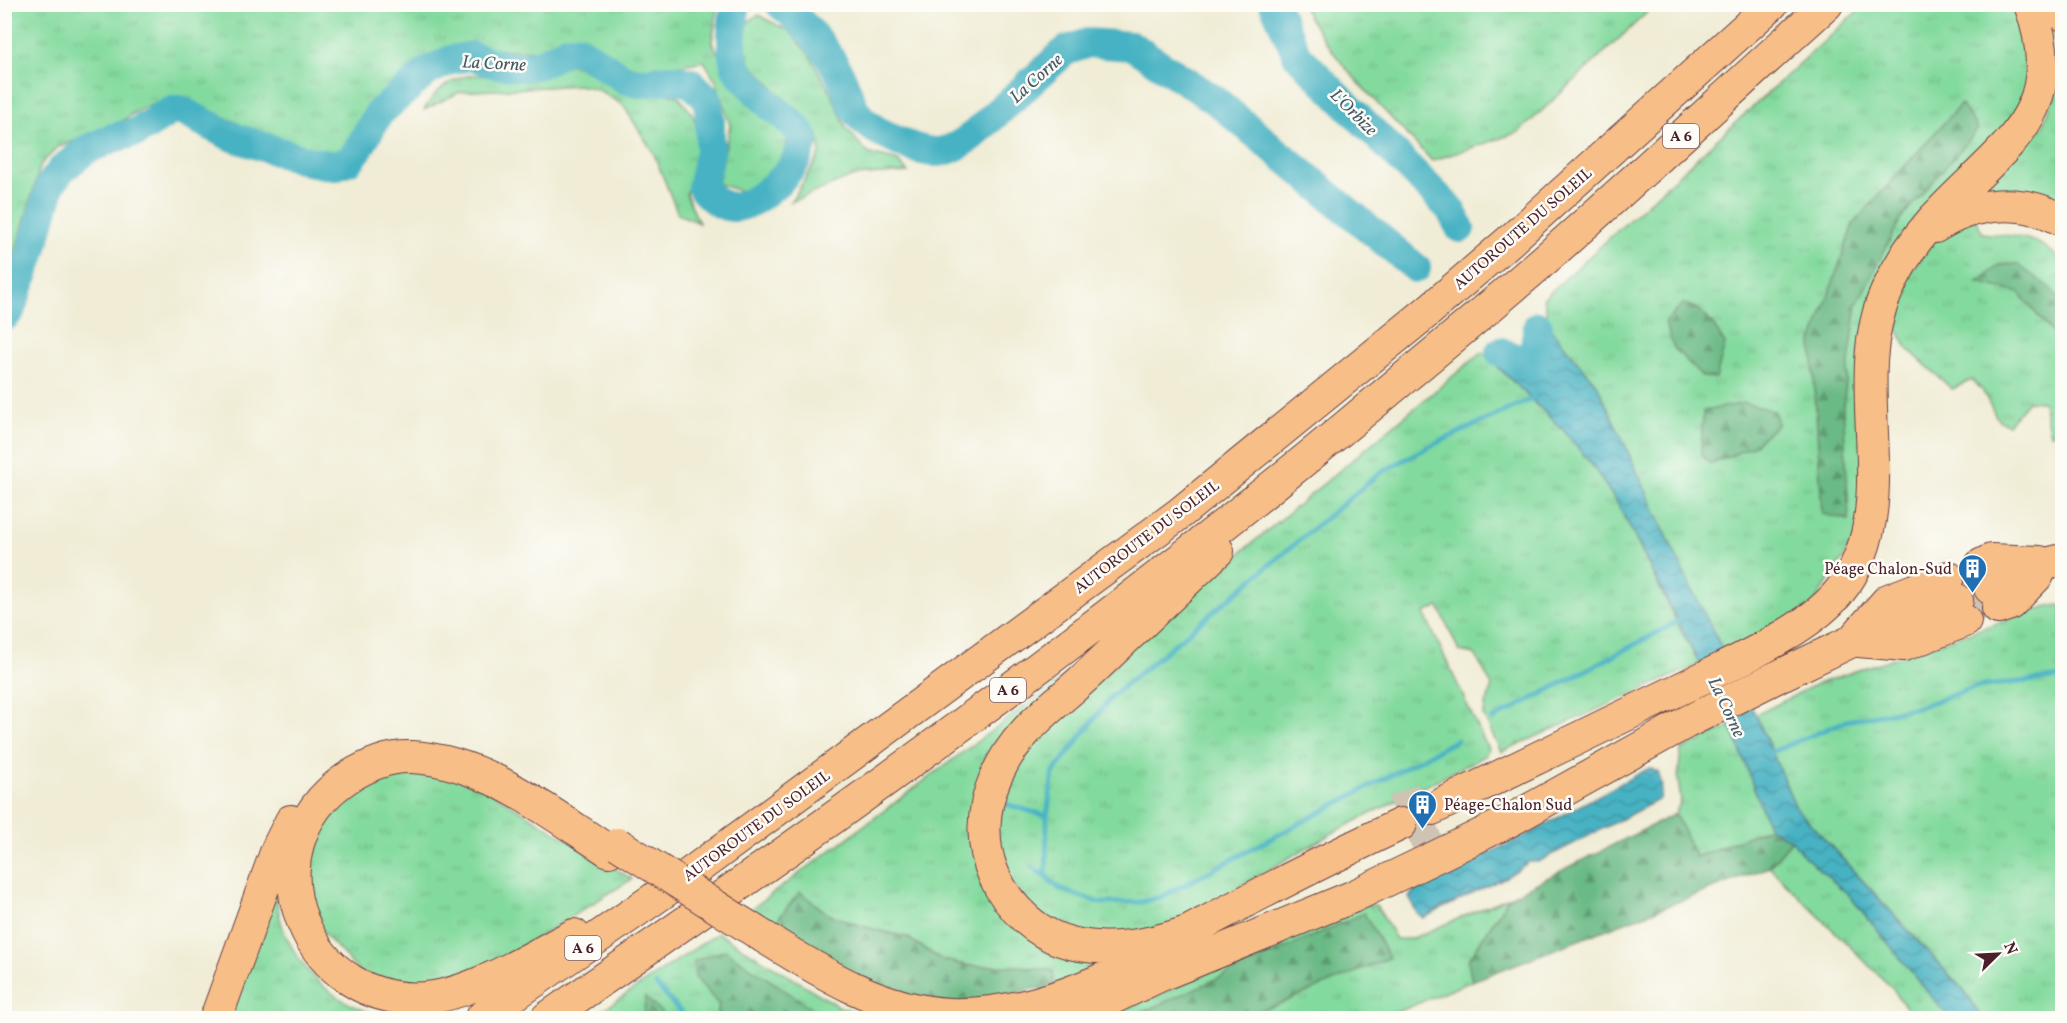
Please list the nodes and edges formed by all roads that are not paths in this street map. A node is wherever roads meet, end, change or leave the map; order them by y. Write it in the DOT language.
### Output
graph roads {
  1 [pos="1772,4"];
  2 [pos="1827,4"];
  3 [pos="2030,4"];
  4 [pos="2051,4"];
  5 [pos="2062,17"];
  6 [pos="2062,220"];
  7 [pos="1922,235"];
  8 [pos="1362,412"];
  9 [pos="2056,562"];
  10 [pos="1989,587"];
  11 [pos="1957,600"];
  12 [pos="1432,808"];
  13 [pos="1401,823"];
  14 [pos="614,848"];
  15 [pos="684,878"];
  16 [pos="1187,932"];
  17 [pos="758,940"];
  18 [pos="1161,975"];
  19 [pos="216,1018"];
  20 [pos="482,1018"];
  21 [pos="547,1018"];
  22 [pos="911,1018"];
  23 [pos="1014,1018"];
  24 [pos="1071,1018"];
  1 -- 15 [label="highway, AUTOROUTE DU SOLEIL / A 6"];
  2 -- 8 [label="highway, A 6"];
  3 -- 7 [label="highway"];
  4 -- 5 [label="main road"];
  6 -- 7 [label="highway"];
  7 -- 12 [label="highway"];
  8 -- 16 [label="highway"];
  8 -- 21 [label="highway, A 6"];
  9 -- 10 [label="highway"];
  11 -- 18 [label="highway"];
  13 -- 16 [label="highway"];
  14 -- 15 [label="highway"];
  14 -- 17 [label="highway"];
  14 -- 19 [label="highway"];
  15 -- 20 [label="highway, AUTOROUTE DU SOLEIL / A 6"];
  16 -- 17 [label="highway"];
  17 -- 22 [label="highway"];
  18 -- 23 [label="highway"];
  18 -- 24 [label="highway"];
}
